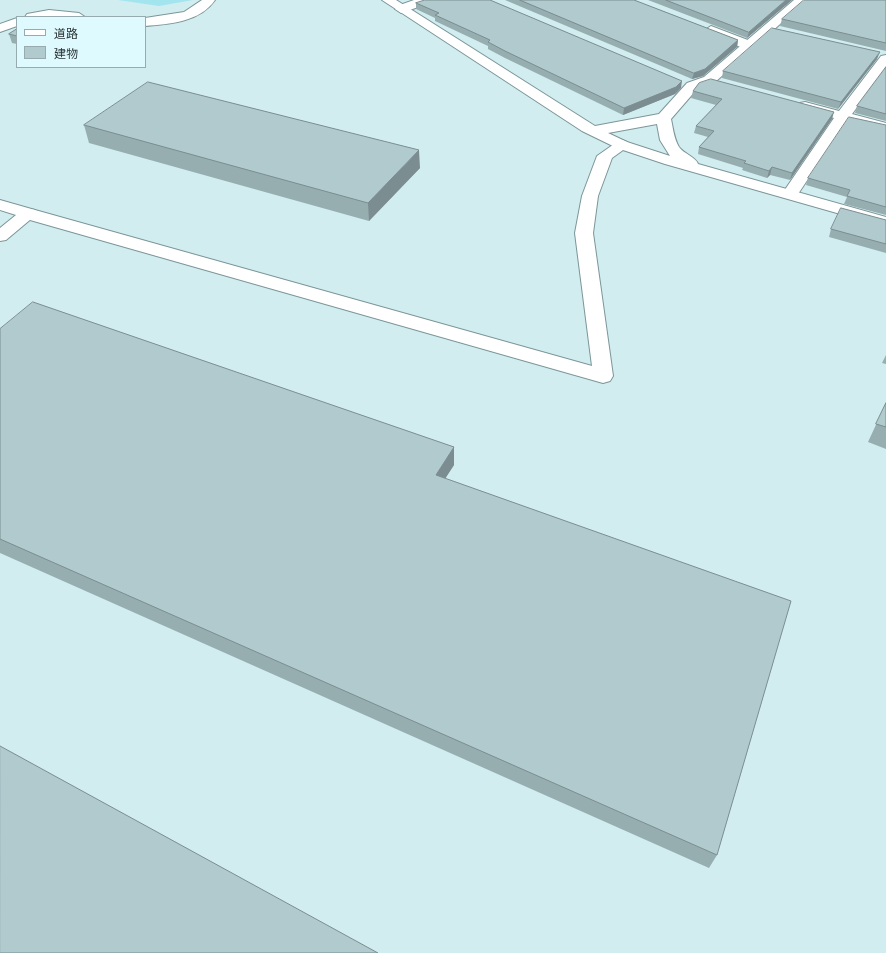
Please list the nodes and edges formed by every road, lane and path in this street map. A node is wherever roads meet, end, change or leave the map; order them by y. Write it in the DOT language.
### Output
graph roads {
  1 [pos="209,0"];
  2 [pos="388,0"];
  3 [pos="426,0"];
  4 [pos="797,1"];
  5 [pos="401,9"];
  6 [pos="34,16"];
  7 [pos="73,16"];
  8 [pos="16,22"];
  9 [pos="146,22"];
  10 [pos="698,25"];
  11 [pos="0,28"];
  12 [pos="769,29"];
  13 [pos="783,32"];
  14 [pos="748,45"];
  15 [pos="871,52"];
  16 [pos="886,55"];
  17 [pos="886,59"];
  18 [pos="678,80"];
  19 [pos="709,80"];
  20 [pos="724,84"];
  21 [pos="692,86"];
  22 [pos="791,102"];
  23 [pos="842,117"];
  24 [pos="664,118"];
  25 [pos="886,128"];
  26 [pos="593,131"];
  27 [pos="622,145"];
  28 [pos="711,172"];
  29 [pos="790,194"];
  30 [pos="0,205"];
  31 [pos="29,214"];
  32 [pos="886,222"];
  33 [pos="0,236"];
  1 -- 9 [label="street"];
  2 -- 5 [label="street"];
  3 -- 5 [label="street"];
  4 -- 12 [label="street"];
  5 -- 26 [label="street"];
  6 -- 7 [label="street"];
  8 -- 11 [label="street"];
  10 -- 14 [label="street"];
  12 -- 13 [label="street"];
  12 -- 14 [label="street"];
  14 -- 19 [label="street"];
  15 -- 16 [label="street"];
  17 -- 23 [label="street"];
  18 -- 21 [label="street"];
  19 -- 20 [label="street"];
  19 -- 21 [label="street"];
  21 -- 24 [label="street"];
  22 -- 23 [label="street"];
  23 -- 25 [label="street"];
  23 -- 29 [label="street"];
  24 -- 26 [label="street"];
  24 -- 28 [label="street"];
  26 -- 27 [label="street"];
  27 -- 28 [label="street"];
  27 -- 31 [label="street"];
  28 -- 29 [label="street"];
  29 -- 32 [label="street"];
  30 -- 31 [label="street"];
  31 -- 33 [label="street"];
}
